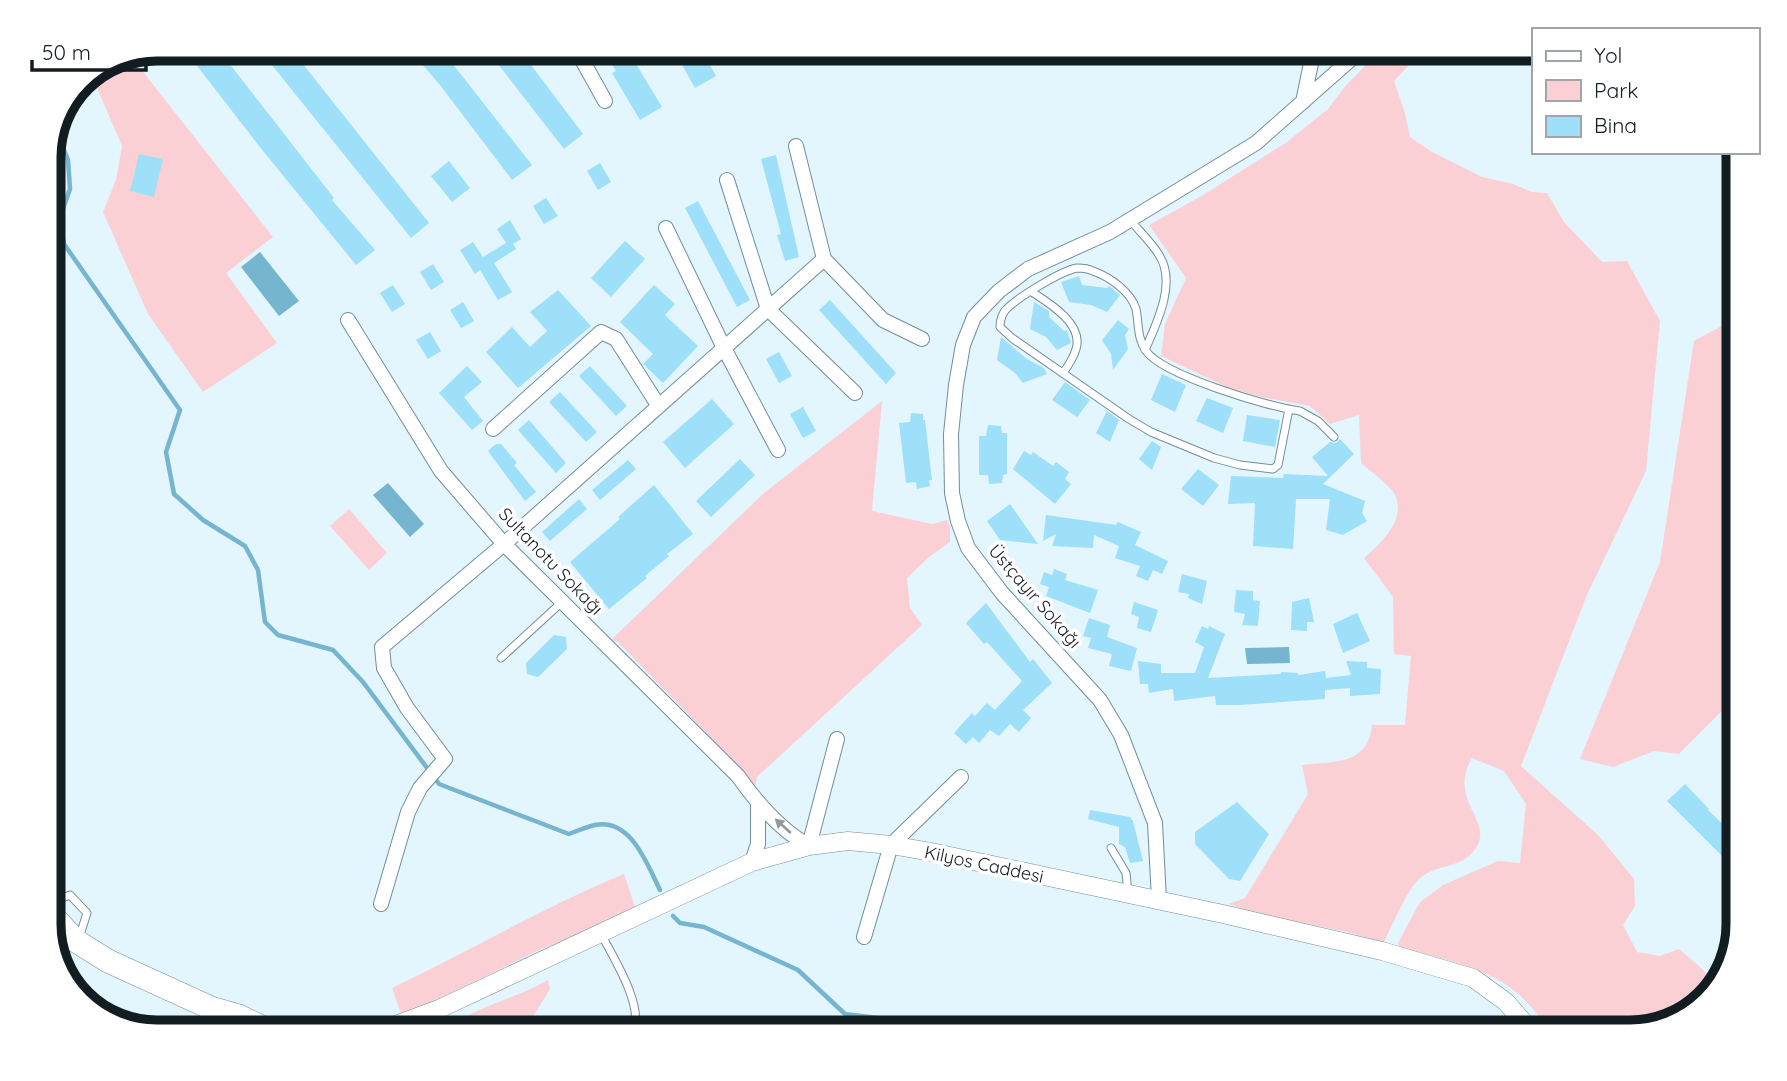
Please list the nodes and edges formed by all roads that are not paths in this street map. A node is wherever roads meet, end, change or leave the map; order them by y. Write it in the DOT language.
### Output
graph roads {
  1 [pos="583,61"];
  2 [pos="1312,61"];
  3 [pos="1349,61"];
  4 [pos="605,101"];
  5 [pos="1303,102"];
  6 [pos="796,146"];
  7 [pos="727,180"];
  8 [pos="1131,221"];
  9 [pos="666,228"];
  10 [pos="824,259"];
  11 [pos="1032,292"];
  12 [pos="768,309"];
  13 [pos="348,320"];
  14 [pos="922,340"];
  15 [pos="724,348"];
  16 [pos="1145,350"];
  17 [pos="1063,373"];
  18 [pos="855,393"];
  19 [pos="657,405"];
  20 [pos="1289,410"];
  21 [pos="493,429"];
  22 [pos="1334,437"];
  23 [pos="778,450"];
  24 [pos="504,544"];
  25 [pos="562,601"];
  26 [pos="501,658"];
  27 [pos="837,739"];
  28 [pos="961,777"];
  29 [pos="758,804"];
  30 [pos="891,845"];
  31 [pos="809,846"];
  32 [pos="1111,848"];
  33 [pos="752,862"];
  34 [pos="1128,894"];
  35 [pos="61,898"];
  36 [pos="1159,900"];
  37 [pos="381,904"];
  38 [pos="61,924"];
  39 [pos="601,934"];
  40 [pos="864,937"];
  41 [pos="78,942"];
  42 [pos="211,1008"];
  43 [pos="439,1009"];
  44 [pos="224,1020"];
  45 [pos="247,1020"];
  46 [pos="409,1020"];
  47 [pos="432,1020"];
  48 [pos="636,1020"];
  49 [pos="1522,1020"];
  1 -- 4 [label="street"];
  2 -- 5 [label="street"];
  3 -- 5 [label="street, Üstçayır Sokağı"];
  5 -- 8 [label="street, Üstçayır Sokağı"];
  6 -- 10 [label="street"];
  7 -- 12 [label="street"];
  8 -- 16 [label="lane"];
  8 -- 36 [label="street, Üstçayır Sokağı"];
  9 -- 15 [label="street"];
  10 -- 12 [label="street"];
  10 -- 14 [label="street"];
  11 -- 16 [label="lane"];
  11 -- 17 [label="lane"];
  11 -- 17 [label="lane"];
  12 -- 15 [label="street"];
  12 -- 18 [label="street"];
  13 -- 24 [label="street, Sultanotu Sokağı"];
  15 -- 19 [label="street"];
  15 -- 23 [label="street"];
  16 -- 20 [label="lane"];
  17 -- 20 [label="lane"];
  19 -- 21 [label="street"];
  19 -- 24 [label="street"];
  20 -- 22 [label="lane"];
  24 -- 25 [label="street, Sultanotu Sokağı"];
  24 -- 37 [label="street"];
  25 -- 26 [label="lane"];
  25 -- 29 [label="street, Sultanotu Sokağı"];
  27 -- 31 [label="street"];
  28 -- 30 [label="street"];
  31 -- 29 [label="street, Sultanotu Sokağı, one-way"];
  29 -- 33 [label="street"];
  30 -- 31 [label="street, Kilyos Caddesi"];
  30 -- 34 [label="street, Kilyos Caddesi"];
  30 -- 40 [label="street"];
  31 -- 33 [label="street, Kilyos Caddesi"];
  32 -- 34 [label="lane"];
  33 -- 39 [label="street, Kilyos Caddesi"];
  34 -- 36 [label="street, Kilyos Caddesi"];
  35 -- 41 [label="lane"];
  36 -- 49 [label="street, Kilyos Caddesi"];
  38 -- 41 [label="main road"];
  39 -- 43 [label="street, Kilyos Caddesi"];
  39 -- 48 [label="lane"];
  41 -- 42 [label="main road"];
  42 -- 44 [label="main road"];
  42 -- 45 [label="main road"];
  43 -- 46 [label="street, Kilyos Caddesi"];
  43 -- 47 [label="street"];
}
